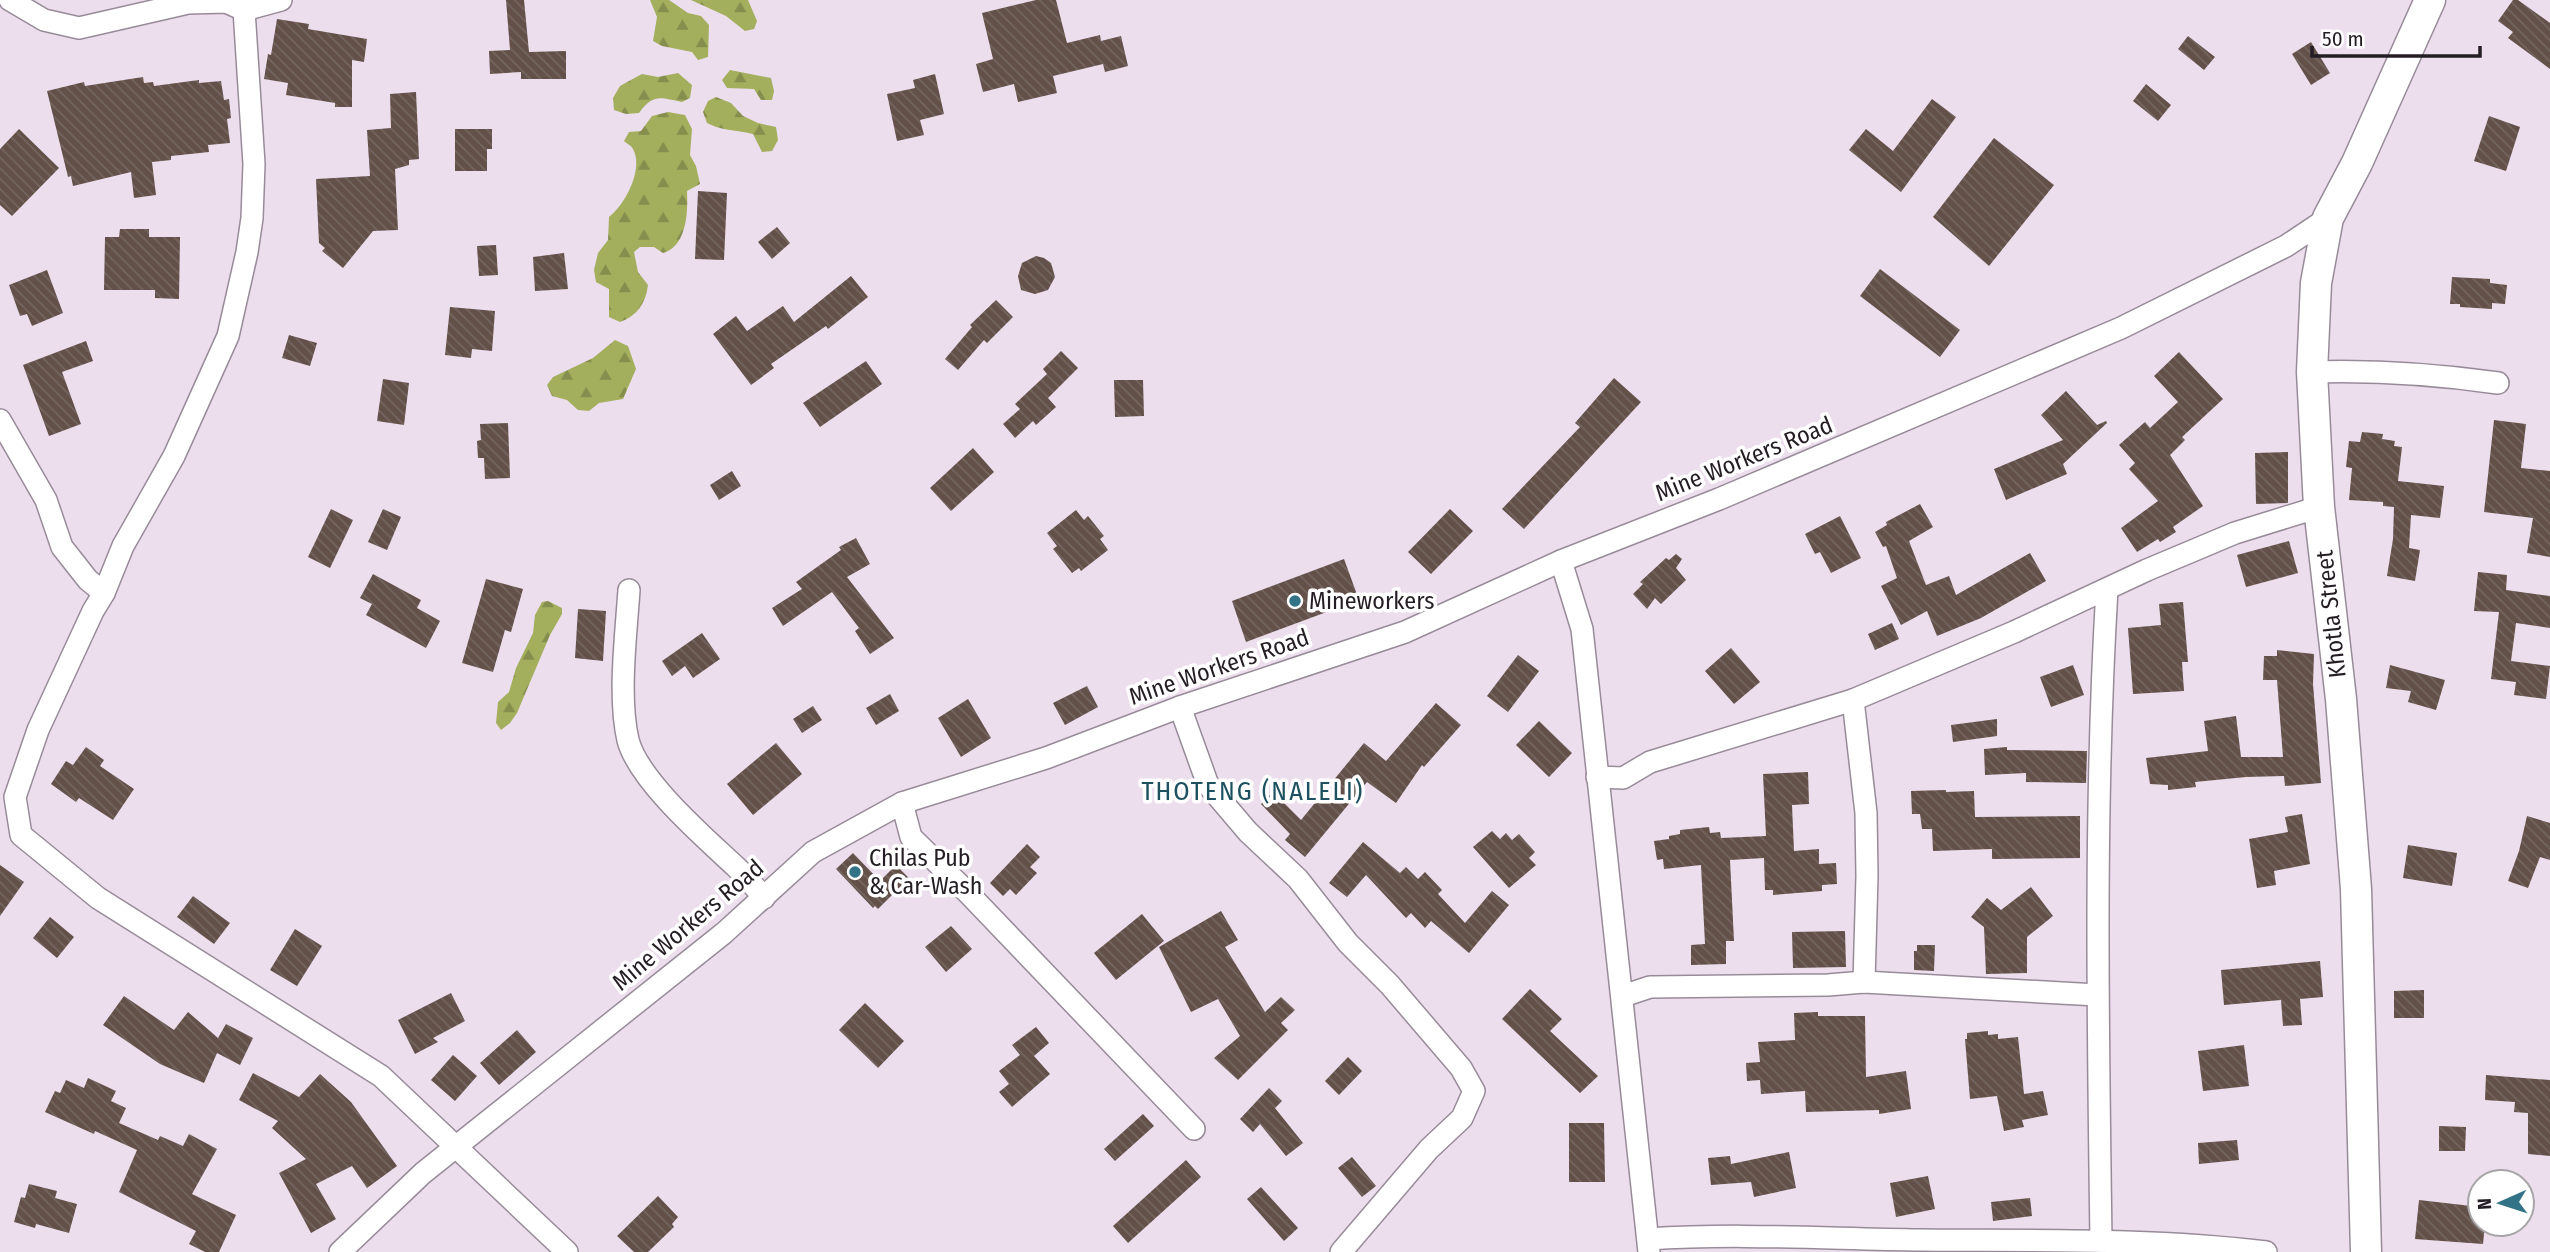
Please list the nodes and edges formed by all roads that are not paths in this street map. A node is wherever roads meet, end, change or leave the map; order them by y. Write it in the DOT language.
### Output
graph roads {
  1 [pos="10,0"];
  2 [pos="281,0"];
  3 [pos="2421,3"];
  4 [pos="244,10"];
  5 [pos="2328,218"];
  6 [pos="2312,372"];
  7 [pos="2498,383"];
  8 [pos="0,420"];
  9 [pos="2319,507"];
  10 [pos="1562,561"];
  11 [pos="2107,589"];
  12 [pos="629,590"];
  13 [pos="104,593"];
  14 [pos="1853,701"];
  15 [pos="1180,707"];
  16 [pos="1597,777"];
  17 [pos="902,803"];
  18 [pos="764,898"];
  19 [pos="1864,982"];
  20 [pos="2097,995"];
  21 [pos="1623,996"];
  22 [pos="1194,1129"];
  23 [pos="454,1147"];
  24 [pos="2101,1241"];
  25 [pos="1649,1246"];
  26 [pos="340,1252"];
  27 [pos="567,1252"];
  28 [pos="1340,1252"];
  29 [pos="2266,1252"];
  30 [pos="2366,1252"];
  1 -- 4 [label="street"];
  2 -- 4 [label="street"];
  3 -- 5 [label="street, Khotla Street"];
  4 -- 13 [label="street"];
  5 -- 6 [label="street, Khotla Street"];
  5 -- 10 [label="street, Mine Workers Road"];
  6 -- 7 [label="street"];
  6 -- 9 [label="street, Khotla Street"];
  8 -- 13 [label="street"];
  9 -- 11 [label="street"];
  9 -- 30 [label="street, Khotla Street"];
  10 -- 15 [label="street, Mine Workers Road"];
  10 -- 16 [label="street"];
  11 -- 14 [label="street"];
  11 -- 20 [label="street"];
  12 -- 18 [label="street"];
  13 -- 23 [label="street"];
  14 -- 16 [label="street"];
  14 -- 19 [label="street"];
  15 -- 17 [label="street, Mine Workers Road"];
  15 -- 28 [label="street"];
  16 -- 21 [label="street"];
  17 -- 18 [label="street, Mine Workers Road"];
  17 -- 22 [label="street"];
  18 -- 23 [label="street, Mine Workers Road"];
  19 -- 20 [label="street"];
  19 -- 21 [label="street"];
  20 -- 24 [label="street"];
  21 -- 25 [label="street"];
  23 -- 26 [label="street, Mine Workers Road"];
  23 -- 27 [label="street"];
  24 -- 25 [label="street"];
  24 -- 29 [label="street"];
}
